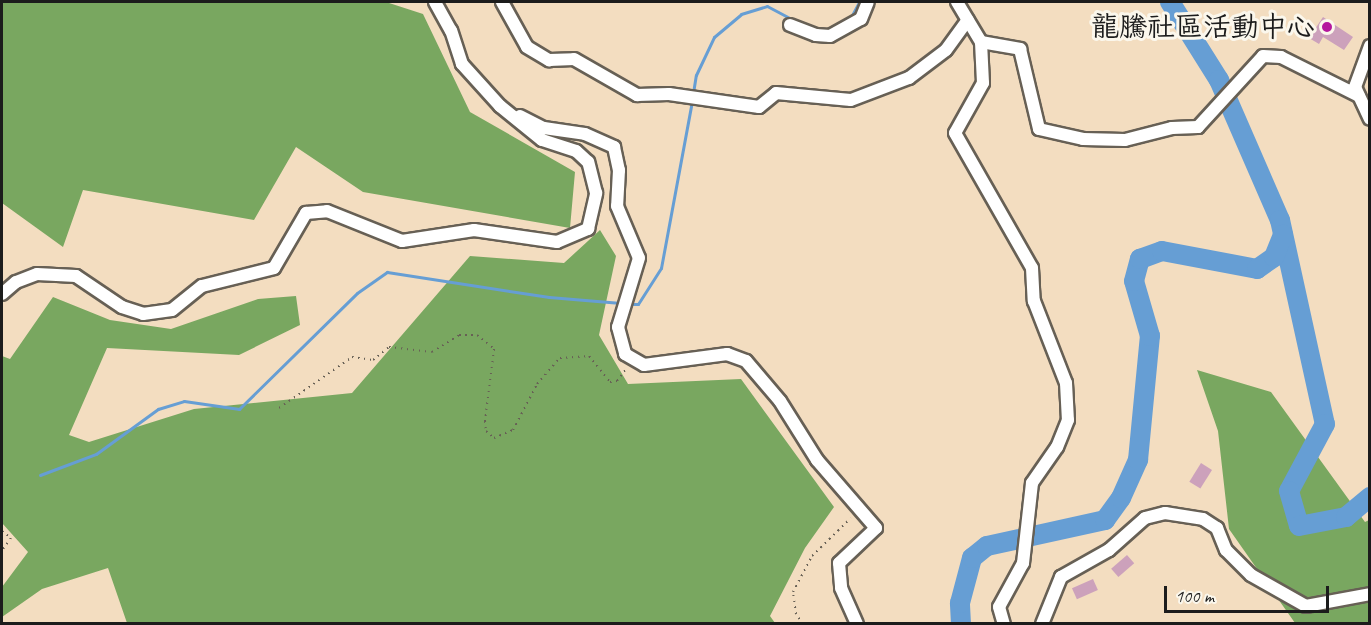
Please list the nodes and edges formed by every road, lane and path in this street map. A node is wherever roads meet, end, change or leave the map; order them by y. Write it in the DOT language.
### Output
graph roads {
  1 [pos="435,2"];
  2 [pos="502,2"];
  3 [pos="868,2"];
  4 [pos="957,2"];
  5 [pos="968,20"];
  6 [pos="790,25"];
  7 [pos="981,42"];
  8 [pos="1370,46"];
  9 [pos="1359,96"];
  10 [pos="500,106"];
  11 [pos="1370,119"];
  12 [pos="2,294"];
  13 [pos="632,358"];
  14 [pos="279,408"];
  15 [pos="860,510"];
  16 [pos="2,531"];
  17 [pos="3,549"];
  18 [pos="1370,594"];
  19 [pos="803,624"];
  20 [pos="857,624"];
  21 [pos="1004,624"];
  22 [pos="1042,624"];
  1 -- 10 [label="street"];
  2 -- 5 [label="street"];
  3 -- 6 [label="street"];
  4 -- 5 [label="street"];
  5 -- 7 [label="street"];
  7 -- 9 [label="street"];
  7 -- 21 [label="street"];
  8 -- 9 [label="street"];
  9 -- 11 [label="street"];
  10 -- 12 [label="street"];
  10 -- 13 [label="street"];
  13 -- 14 [label="path"];
  13 -- 15 [label="street"];
  15 -- 19 [label="path"];
  15 -- 20 [label="street"];
  16 -- 17 [label="path"];
  18 -- 22 [label="street"];
}
